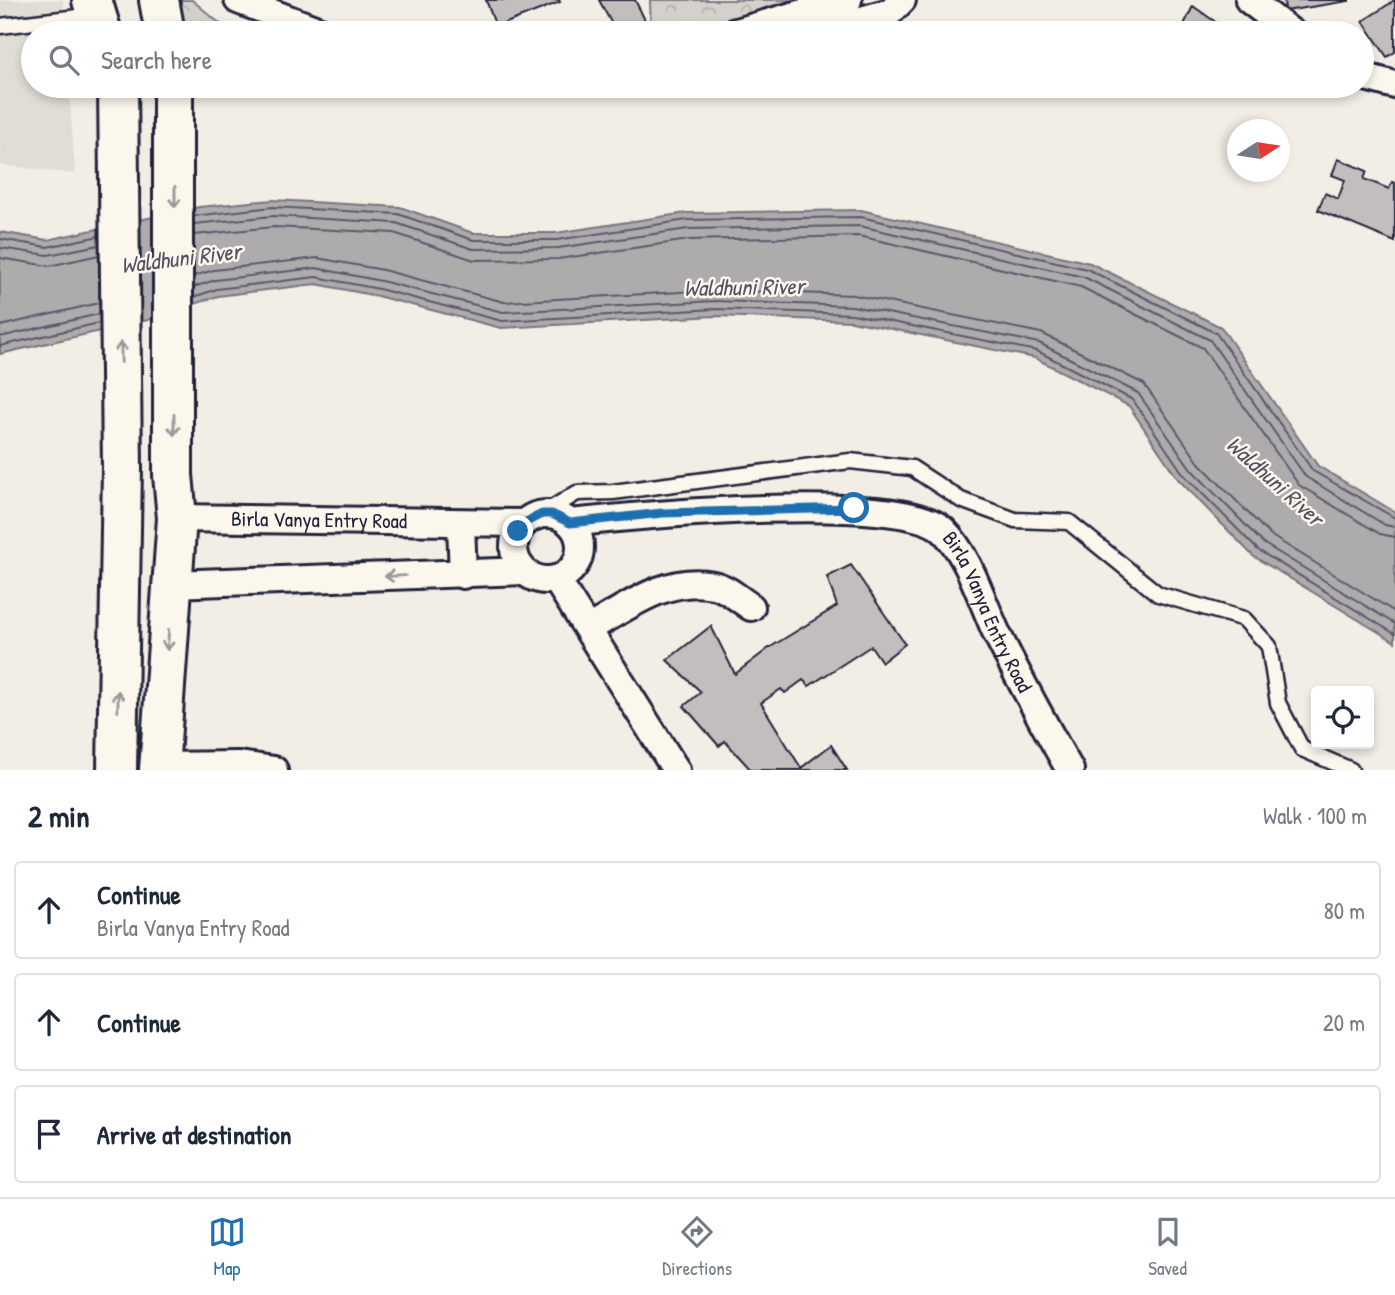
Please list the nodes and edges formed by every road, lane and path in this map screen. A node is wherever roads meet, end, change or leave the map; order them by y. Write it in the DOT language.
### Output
graph roads {
  1 [pos="159,0"];
  2 [pos="238,0"];
  3 [pos="848,0"];
  4 [pos="902,0"];
  5 [pos="1249,0"];
  6 [pos="97,16"];
  7 [pos="48,21"];
  8 [pos="163,21"];
  9 [pos="293,21"];
  10 [pos="775,21"];
  11 [pos="857,21"];
  12 [pos="1276,21"];
  13 [pos="21,24"];
  14 [pos="0,26"];
  15 [pos="1374,79"];
  16 [pos="1395,85"];
  17 [pos="122,98"];
  18 [pos="174,98"];
  19 [pos="177,517"];
  20 [pos="533,519"];
  21 [pos="570,523"];
  22 [pos="461,524"];
  23 [pos="524,571"];
  24 [pos="463,575"];
  25 [pos="556,579"];
  26 [pos="172,584"];
  27 [pos="751,607"];
  28 [pos="588,629"];
  29 [pos="160,768"];
  30 [pos="117,770"];
  31 [pos="274,770"];
  32 [pos="676,770"];
  33 [pos="1070,770"];
  34 [pos="1351,770"];
  1 -- 8 [label="highway"];
  2 -- 9 [label="street"];
  3 -- 10 [label="street"];
  4 -- 11 [label="street"];
  5 -- 12 [label="street"];
  6 -- 7 [label="lane"];
  13 -- 14 [label="lane"];
  15 -- 16 [label="street"];
  30 -- 17 [label="highway, one-way"];
  18 -- 19 [label="highway, one-way"];
  19 -- 22 [label="street, Birla Vanya Entry Road"];
  19 -- 26 [label="highway"];
  20 -- 21 [label="street"];
  20 -- 22 [label="street, Birla Vanya Entry Road"];
  20 -- 23 [label="street"];
  20 -- 34 [label="lane"];
  21 -- 25 [label="street"];
  21 -- 33 [label="street, Birla Vanya Entry Road"];
  22 -- 24 [label="street"];
  23 -- 24 [label="street"];
  23 -- 25 [label="street"];
  24 -- 26 [label="street, one-way"];
  25 -- 28 [label="street"];
  26 -- 29 [label="highway, one-way"];
  27 -- 28 [label="street"];
  28 -- 32 [label="street"];
  29 -- 31 [label="street"];
}
